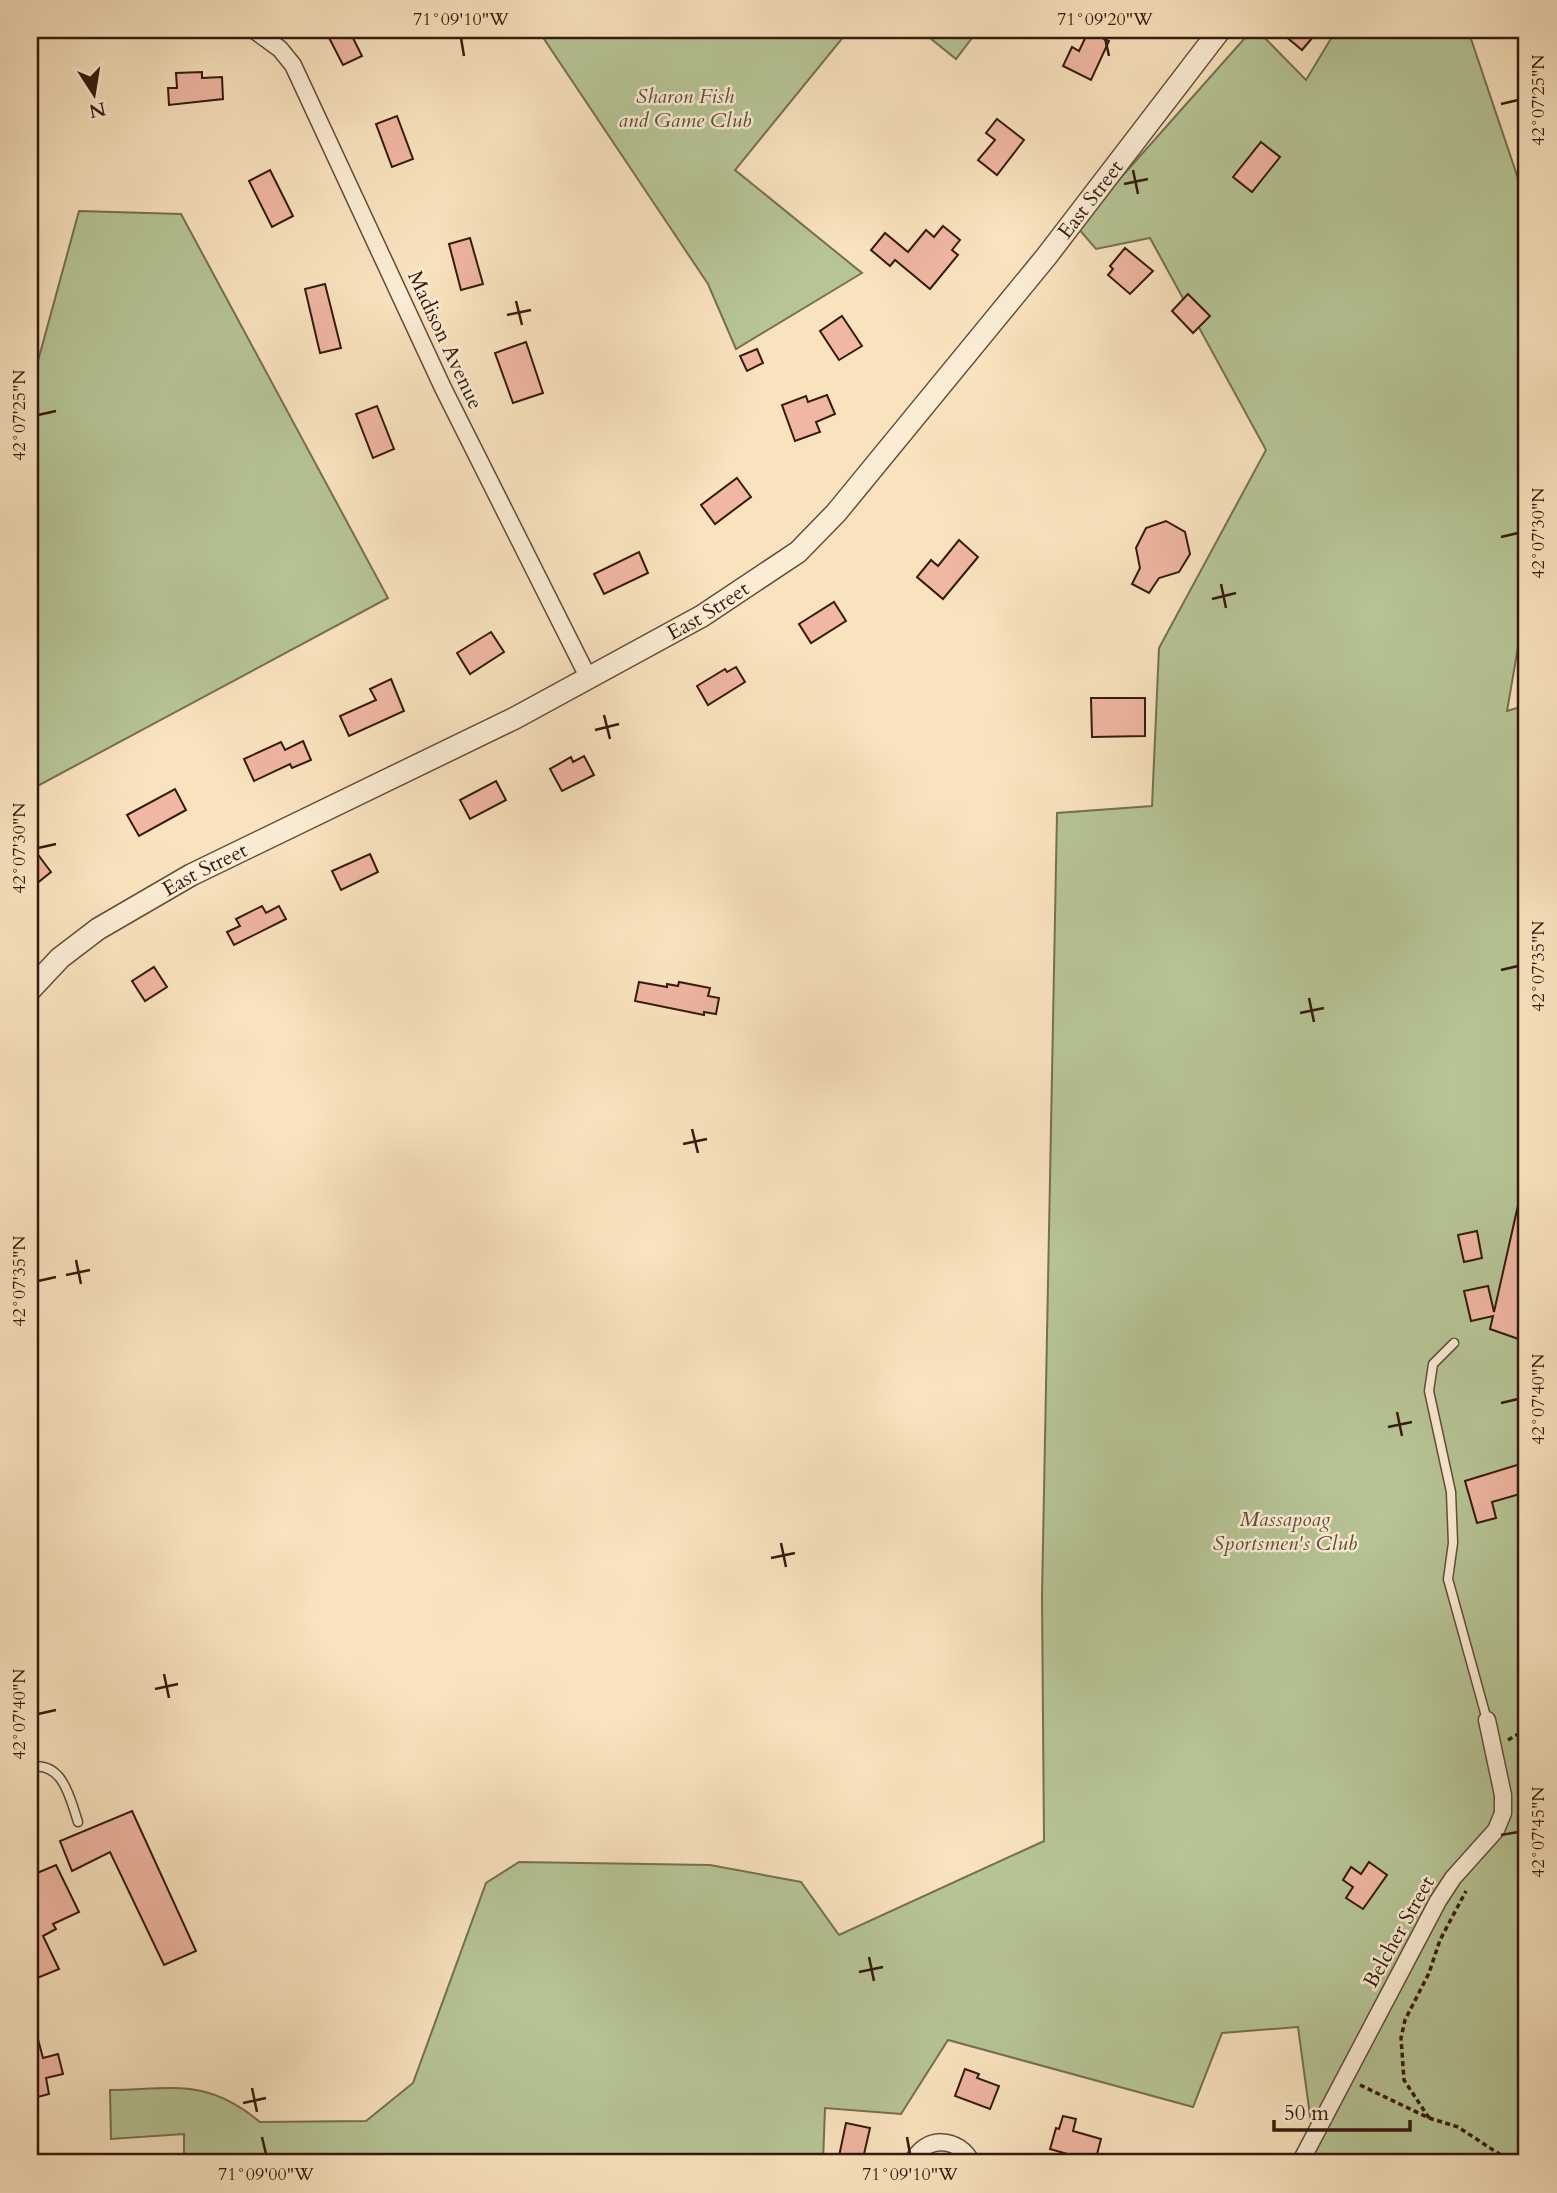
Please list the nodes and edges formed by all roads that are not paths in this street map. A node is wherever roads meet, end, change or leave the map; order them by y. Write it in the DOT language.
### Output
graph roads {
  1 [pos="254,30"];
  2 [pos="1220,30"];
  3 [pos="588,677"];
  4 [pos="30,990"];
  5 [pos="1454,1343"];
  6 [pos="1487,1720"];
  7 [pos="30,1767"];
  8 [pos="78,1822"];
  9 [pos="912,2163"];
  10 [pos="972,2163"];
  11 [pos="1300,2163"];
  1 -- 3 [label="street, Madison Avenue"];
  2 -- 3 [label="street, East Street"];
  3 -- 4 [label="street, East Street"];
  5 -- 6 [label="lane"];
  6 -- 11 [label="street, Belcher Street"];
  7 -- 8 [label="lane"];
  9 -- 10 [label="street"];
}
